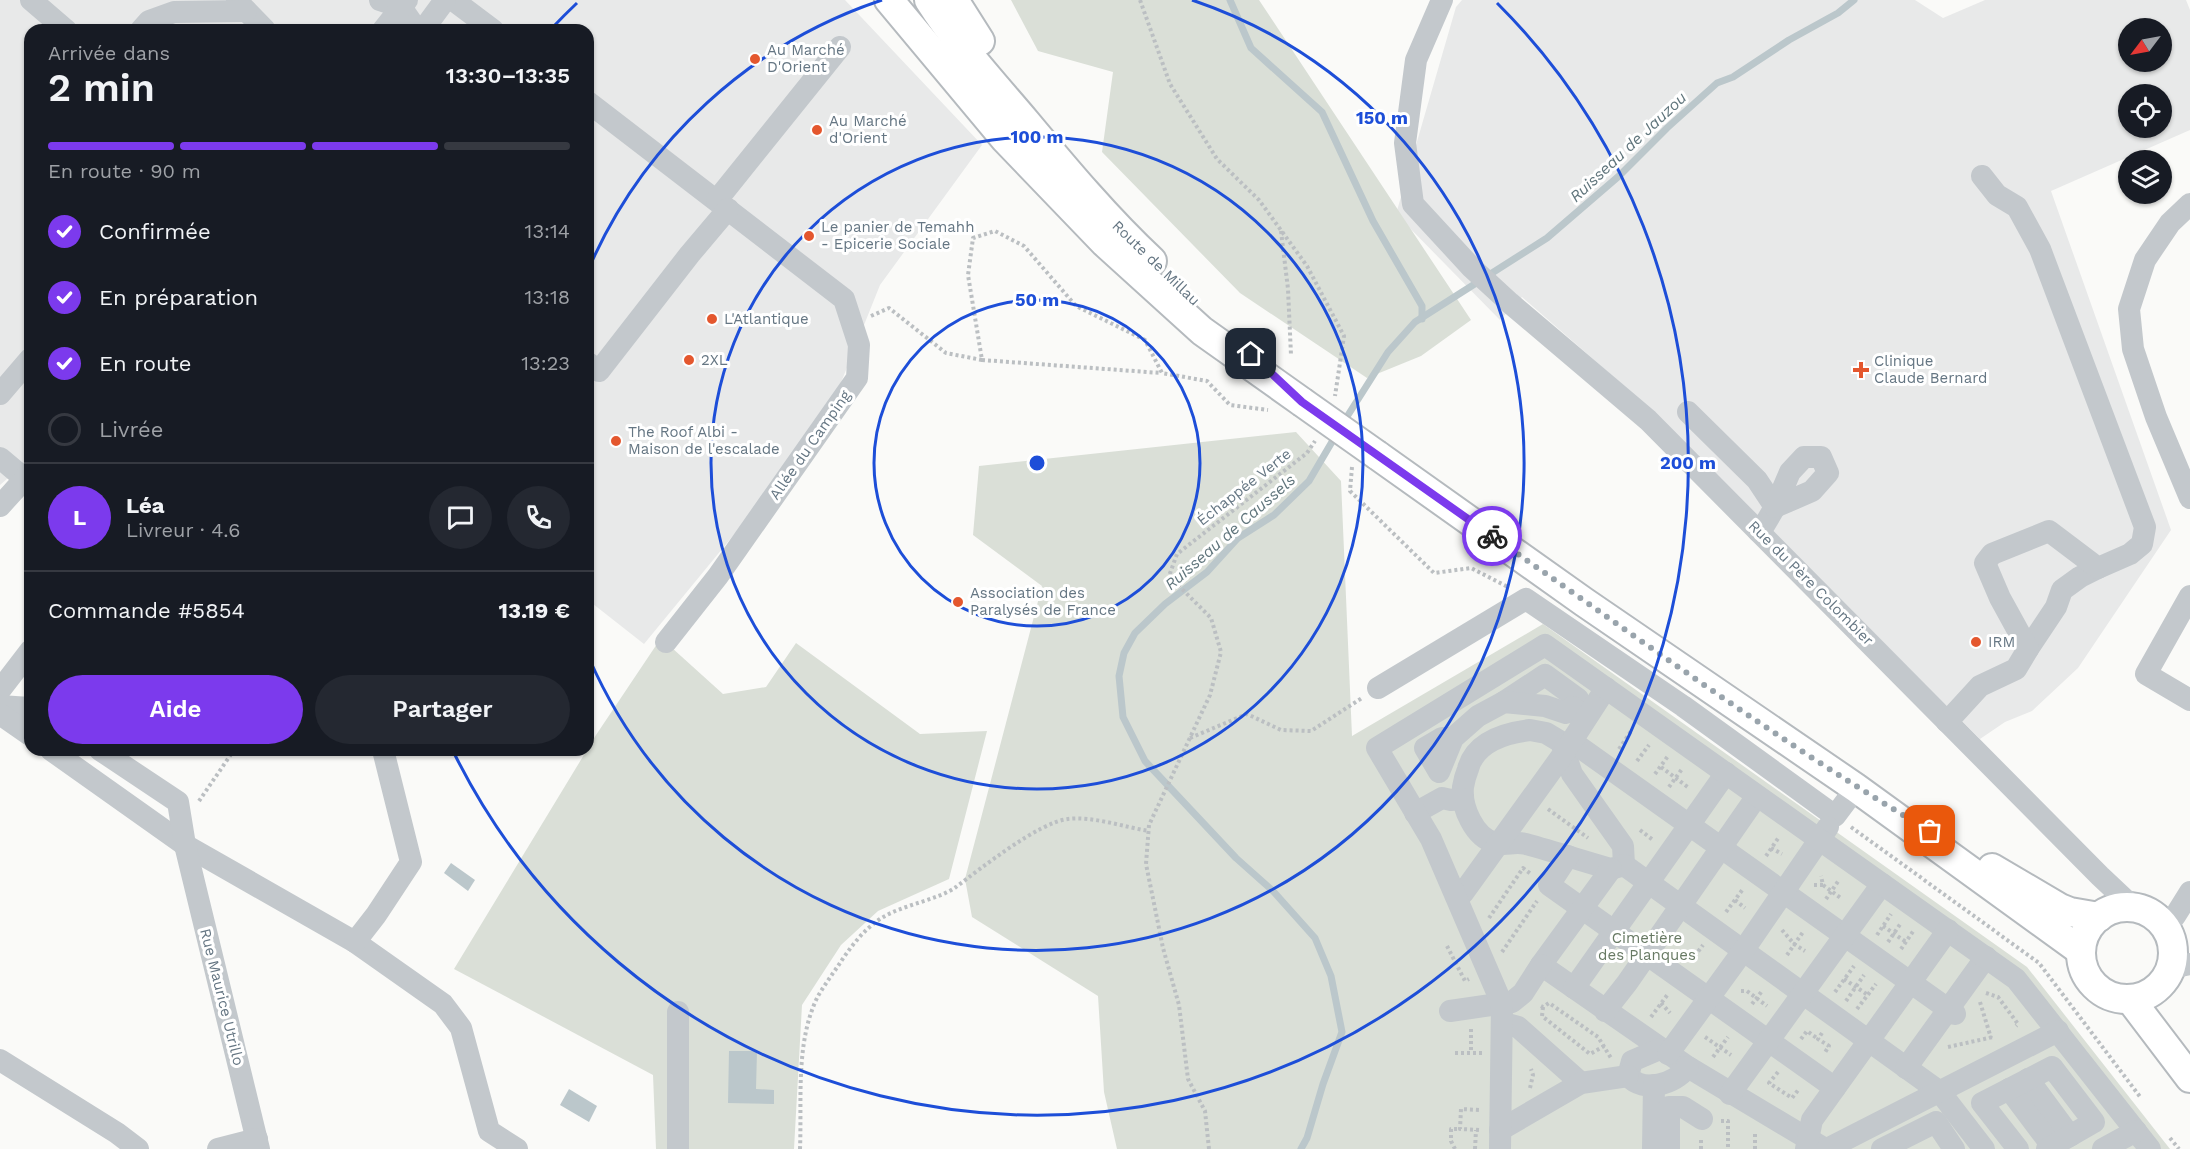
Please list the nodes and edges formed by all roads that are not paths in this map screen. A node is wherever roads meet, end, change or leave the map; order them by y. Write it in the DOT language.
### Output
graph roads {
  1 [pos="31,0"];
  2 [pos="380,0"];
  3 [pos="446,0"];
  4 [pos="453,0"];
  5 [pos="889,0"];
  6 [pos="930,0"];
  7 [pos="954,0"];
  8 [pos="1442,0"];
  9 [pos="404,4"];
  10 [pos="241,6"];
  11 [pos="59,24"];
  12 [pos="146,24"];
  13 [pos="259,24"];
  14 [pos="388,24"];
  15 [pos="414,24"];
  16 [pos="428,24"];
  17 [pos="485,24"];
  18 [pos="840,47"];
  19 [pos="594,107"];
  20 [pos="1019,114"];
  21 [pos="1982,176"];
  22 [pos="2190,204"];
  23 [pos="723,205"];
  24 [pos="24,366"];
  25 [pos="594,366"];
  26 [pos="0,394"];
  27 [pos="1302,402"];
  28 [pos="1689,412"];
  29 [pos="0,458"];
  30 [pos="24,474"];
  31 [pos="24,479"];
  32 [pos="2190,498"];
  33 [pos="0,506"];
  34 [pos="1758,531"];
  35 [pos="2098,568"];
  36 [pos="2190,596"];
  37 [pos="666,642"];
  38 [pos="2028,649"];
  39 [pos="24,659"];
  40 [pos="1378,688"];
  41 [pos="1606,688"];
  42 [pos="0,690"];
  43 [pos="1465,694"];
  44 [pos="2190,700"];
  45 [pos="1504,702"];
  46 [pos="0,706"];
  47 [pos="24,708"];
  48 [pos="1579,712"];
  49 [pos="0,714"];
  50 [pos="1478,716"];
  51 [pos="1947,722"];
  52 [pos="24,731"];
  53 [pos="1493,740"];
  54 [pos="1567,747"];
  55 [pos="60,756"];
  56 [pos="109,756"];
  57 [pos="384,756"];
  58 [pos="1469,763"];
  59 [pos="1726,773"];
  60 [pos="1856,788"];
  61 [pos="1757,796"];
  62 [pos="1463,799"];
  63 [pos="1416,813"];
  64 [pos="1835,816"];
  65 [pos="1689,825"];
  66 [pos="183,836"];
  67 [pos="1820,840"];
  68 [pos="1497,844"];
  69 [pos="1721,848"];
  70 [pos="1568,856"];
  71 [pos="1617,867"];
  72 [pos="1648,883"];
  73 [pos="1882,884"];
  74 [pos="2190,892"];
  75 [pos="1784,893"];
  76 [pos="1456,896"];
  77 [pos="1681,906"];
  78 [pos="1582,909"];
  79 [pos="2115,912"];
  80 [pos="2164,927"];
  81 [pos="1948,930"];
  82 [pos="1614,931"];
  83 [pos="1843,935"];
  84 [pos="354,942"];
  85 [pos="1743,951"];
  86 [pos="2081,951"];
  87 [pos="1647,954"];
  88 [pos="1986,957"];
  89 [pos="1541,965"];
  90 [pos="2168,972"];
  91 [pos="1910,983"];
  92 [pos="1574,988"];
  93 [pos="1802,993"];
  94 [pos="1709,999"];
  95 [pos="1450,1011"];
  96 [pos="1605,1011"];
  97 [pos="678,1012"];
  98 [pos="1951,1012"];
  99 [pos="1502,1014"];
  100 [pos="2058,1031"];
  101 [pos="1768,1041"];
  102 [pos="1868,1041"];
  103 [pos="1664,1051"];
  104 [pos="0,1060"];
  105 [pos="1688,1067"];
  106 [pos="1906,1068"];
  107 [pos="1625,1077"];
  108 [pos="2190,1078"];
  109 [pos="1581,1083"];
  110 [pos="2018,1084"];
  111 [pos="1654,1085"];
  112 [pos="1835,1088"];
  113 [pos="1940,1092"];
  114 [pos="1730,1094"];
  115 [pos="1702,1119"];
  116 [pos="2136,1131"];
  117 [pos="1500,1140"];
  118 [pos="258,1144"];
  119 [pos="2059,1144"];
  120 [pos="1896,1146"];
  121 [pos="1816,1147"];
  122 [pos="138,1149"];
  123 [pos="218,1149"];
  124 [pos="517,1149"];
  125 [pos="678,1149"];
  126 [pos="1653,1149"];
  127 [pos="1670,1149"];
  128 [pos="1954,1149"];
  129 [pos="1984,1149"];
  130 [pos="2018,1149"];
  131 [pos="2103,1149"];
  132 [pos="2150,1149"];
  1 -- 11 [label="street"];
  2 -- 9 [label="street"];
  3 -- 16 [label="street"];
  4 -- 17 [label="street"];
  5 -- 27 [label="main road"];
  6 -- 20 [label="main road, Route de Millau"];
  7 -- 20 [label="main road, Route de Millau"];
  8 -- 34 [label="street, Rue du Père Colombier"];
  9 -- 14 [label="street"];
  9 -- 15 [label="street"];
  10 -- 12 [label="street"];
  10 -- 13 [label="street"];
  18 -- 23 [label="street"];
  19 -- 23 [label="street, Allée du Camping"];
  20 -- 27 [label="main road, Route de Millau"];
  21 -- 35 [label="street"];
  22 -- 32 [label="street"];
  23 -- 25 [label="street"];
  23 -- 37 [label="street, Allée du Camping"];
  24 -- 26 [label="street"];
  27 -- 60 [label="main road, bridge"];
  28 -- 34 [label="street"];
  29 -- 30 [label="street"];
  31 -- 33 [label="street"];
  34 -- 51 [label="street, Rue du Père Colombier"];
  35 -- 38 [label="street"];
  35 -- 38 [label="street"];
  36 -- 44 [label="street"];
  38 -- 51 [label="street"];
  39 -- 42 [label="street"];
  40 -- 64 [label="street"];
  41 -- 43 [label="street"];
  41 -- 48 [label="street"];
  41 -- 59 [label="street"];
  43 -- 50 [label="street"];
  43 -- 63 [label="street"];
  45 -- 48 [label="street"];
  45 -- 48 [label="street"];
  45 -- 50 [label="street"];
  46 -- 47 [label="street"];
  48 -- 54 [label="street"];
  49 -- 52 [label="street"];
  50 -- 53 [label="street"];
  50 -- 58 [label="street"];
  51 -- 79 [label="street, Rue du Père Colombier"];
  53 -- 54 [label="street"];
  53 -- 58 [label="street"];
  54 -- 65 [label="street"];
  54 -- 68 [label="street"];
  54 -- 71 [label="street"];
  55 -- 66 [label="street"];
  56 -- 66 [label="street, Rue Maurice Utrillo"];
  57 -- 84 [label="street"];
  58 -- 62 [label="street"];
  59 -- 61 [label="street"];
  59 -- 65 [label="street"];
  60 -- 64 [label="street"];
  60 -- 79 [label="main road"];
  60 -- 86 [label="main road"];
  61 -- 67 [label="street"];
  61 -- 69 [label="street"];
  62 -- 63 [label="street"];
  62 -- 68 [label="street"];
  63 -- 76 [label="street"];
  64 -- 67 [label="street"];
  65 -- 69 [label="street"];
  65 -- 72 [label="street"];
  66 -- 84 [label="street"];
  66 -- 118 [label="street, Rue Maurice Utrillo"];
  67 -- 73 [label="street"];
  67 -- 75 [label="street"];
  68 -- 70 [label="street"];
  68 -- 76 [label="street"];
  69 -- 75 [label="street"];
  69 -- 77 [label="street"];
  70 -- 71 [label="street"];
  70 -- 78 [label="street"];
  71 -- 72 [label="street"];
  71 -- 78 [label="street"];
  72 -- 77 [label="street"];
  72 -- 82 [label="street"];
  73 -- 81 [label="street"];
  73 -- 83 [label="street"];
  74 -- 80 [label="street"];
  75 -- 83 [label="street"];
  75 -- 85 [label="street"];
  76 -- 99 [label="street"];
  77 -- 85 [label="street"];
  77 -- 87 [label="street"];
  78 -- 82 [label="street"];
  78 -- 89 [label="street"];
  79 -- 80 [label="main road"];
  79 -- 86 [label="main road"];
  80 -- 90 [label="main road"];
  81 -- 88 [label="street"];
  81 -- 91 [label="street"];
  82 -- 87 [label="street"];
  82 -- 92 [label="street"];
  83 -- 91 [label="street"];
  83 -- 93 [label="street"];
  84 -- 124 [label="street"];
  85 -- 93 [label="street"];
  85 -- 94 [label="street"];
  86 -- 90 [label="main road"];
  87 -- 94 [label="street"];
  87 -- 96 [label="street"];
  88 -- 98 [label="street"];
  88 -- 100 [label="street"];
  89 -- 92 [label="street"];
  89 -- 99 [label="street"];
  90 -- 108 [label="main road"];
  91 -- 98 [label="street"];
  91 -- 102 [label="street"];
  92 -- 96 [label="street"];
  93 -- 101 [label="street"];
  93 -- 102 [label="street"];
  94 -- 101 [label="street"];
  94 -- 103 [label="street"];
  95 -- 99 [label="street"];
  96 -- 103 [label="street"];
  97 -- 125 [label="street"];
  98 -- 106 [label="street"];
  99 -- 109 [label="street"];
  99 -- 117 [label="street"];
  100 -- 113 [label="street"];
  100 -- 116 [label="street"];
  101 -- 112 [label="street"];
  101 -- 114 [label="street"];
  102 -- 106 [label="street"];
  102 -- 112 [label="street"];
  103 -- 105 [label="street"];
  103 -- 107 [label="street"];
  104 -- 122 [label="street"];
  105 -- 111 [label="street"];
  105 -- 114 [label="street"];
  106 -- 113 [label="street"];
  107 -- 109 [label="street"];
  107 -- 111 [label="street"];
  109 -- 117 [label="street"];
  110 -- 119 [label="street"];
  110 -- 119 [label="street"];
  110 -- 130 [label="street"];
  111 -- 126 [label="street"];
  112 -- 121 [label="street"];
  113 -- 121 [label="street"];
  113 -- 129 [label="street"];
  114 -- 121 [label="street"];
  115 -- 127 [label="street"];
  116 -- 131 [label="street"];
  116 -- 132 [label="street"];
  118 -- 123 [label="street"];
  120 -- 128 [label="street"];
}
